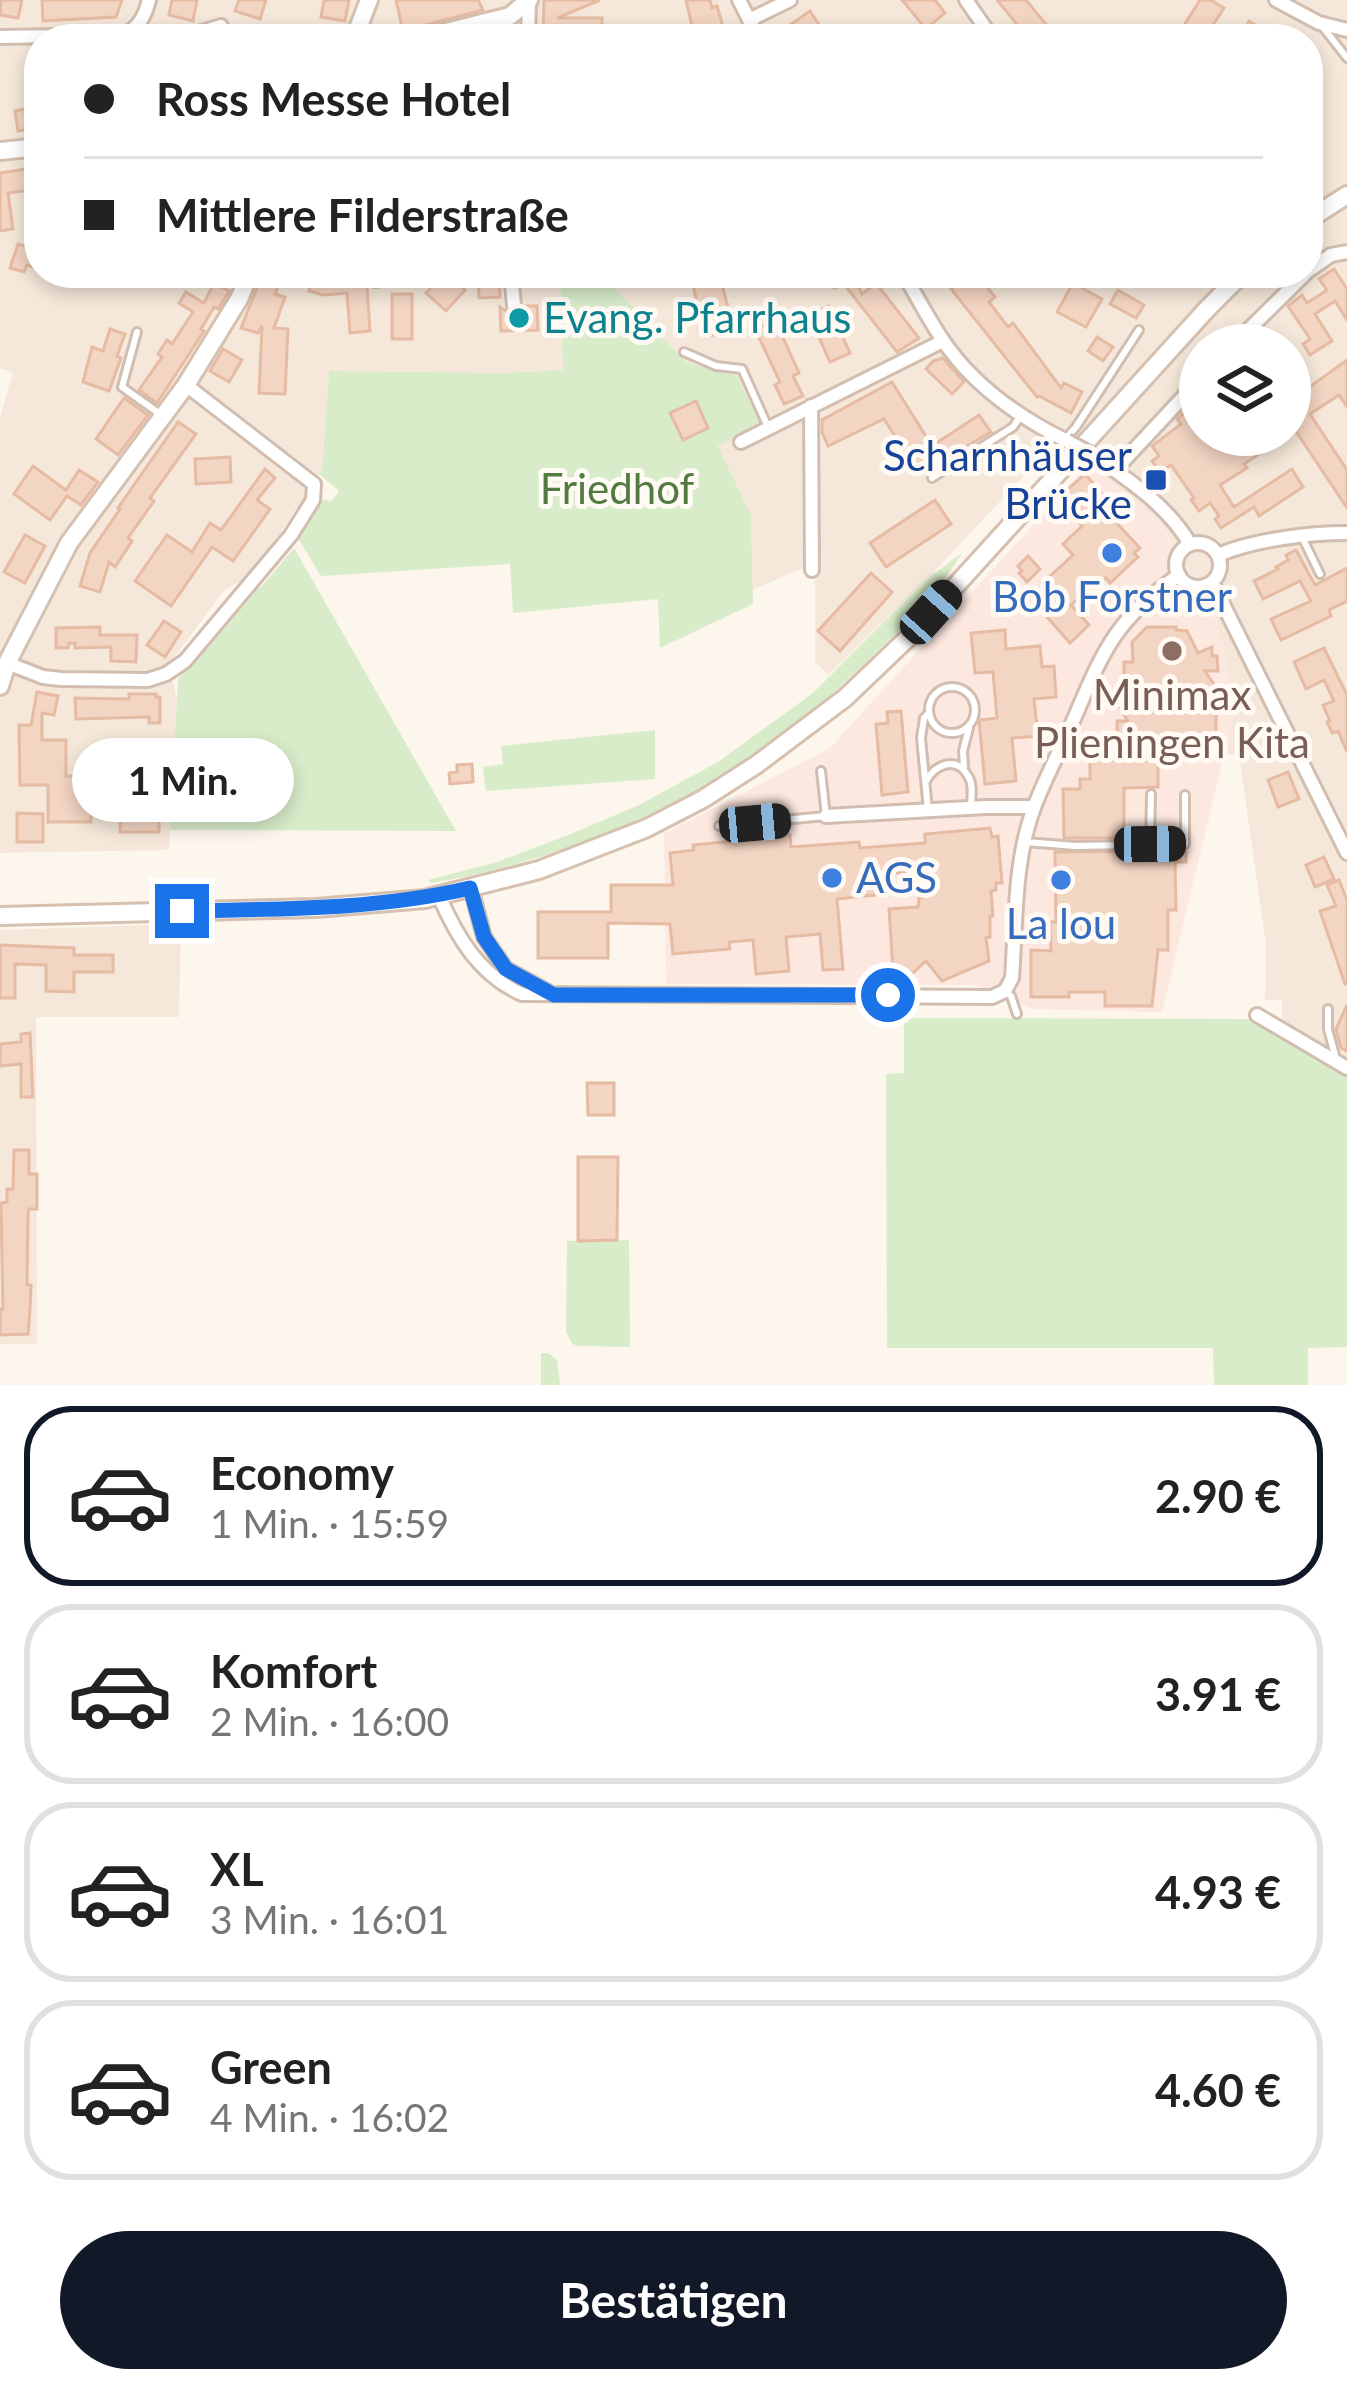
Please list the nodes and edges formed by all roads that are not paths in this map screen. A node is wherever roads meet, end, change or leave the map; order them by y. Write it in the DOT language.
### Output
graph roads {
  1 [pos="529,0"];
  2 [pos="739,0"];
  3 [pos="790,0"];
  4 [pos="1276,0"];
  5 [pos="510,16"];
  6 [pos="749,20"];
  7 [pos="1319,23"];
  8 [pos="478,24"];
  9 [pos="517,24"];
  10 [pos="751,24"];
  11 [pos="1323,28"];
  12 [pos="1347,30"];
  13 [pos="1347,58"];
  14 [pos="244,288"];
  15 [pos="512,288"];
  16 [pos="912,288"];
  17 [pos="1228,288"];
  18 [pos="1291,288"];
  19 [pos="514,307"];
  20 [pos="1254,324"];
  21 [pos="1139,330"];
  22 [pos="137,332"];
  23 [pos="943,341"];
  24 [pos="683,352"];
  25 [pos="186,385"];
  26 [pos="1179,401"];
  27 [pos="811,406"];
  28 [pos="1022,414"];
  29 [pos="163,416"];
  30 [pos="768,428"];
  31 [pos="1066,440"];
  32 [pos="740,442"];
  33 [pos="1114,470"];
  34 [pos="932,478"];
  35 [pos="1347,533"];
  36 [pos="1301,537"];
  37 [pos="1190,544"];
  38 [pos="1218,555"];
  39 [pos="812,570"];
  40 [pos="1320,574"];
  41 [pos="1179,575"];
  42 [pos="1212,582"];
  43 [pos="7,663"];
  44 [pos="0,686"];
  45 [pos="929,714"];
  46 [pos="970,726"];
  47 [pos="821,771"];
  48 [pos="965,771"];
  49 [pos="926,781"];
  50 [pos="1151,794"];
  51 [pos="1185,795"];
  52 [pos="1034,807"];
  53 [pos="971,808"];
  54 [pos="928,810"];
  55 [pos="826,816"];
  56 [pos="719,826"];
  57 [pos="1025,842"];
  58 [pos="1150,844"];
  59 [pos="1347,853"];
  60 [pos="470,888"];
  61 [pos="439,896"];
  62 [pos="0,916"];
  63 [pos="1005,992"];
  64 [pos="554,995"];
  65 [pos="1328,1009"];
  66 [pos="1017,1014"];
  67 [pos="1257,1015"];
  68 [pos="1342,1065"];
  1 -- 5 [label="main road"];
  2 -- 6 [label="street"];
  3 -- 6 [label="street"];
  4 -- 7 [label="street"];
  5 -- 8 [label="main road"];
  5 -- 9 [label="street"];
  6 -- 10 [label="street"];
  7 -- 12 [label="street"];
  11 -- 13 [label="lane"];
  14 -- 25 [label="main road"];
  15 -- 19 [label="street"];
  16 -- 23 [label="street"];
  17 -- 60 [label="main road"];
  18 -- 20 [label="street"];
  21 -- 31 [label="lane"];
  22 -- 29 [label="lane"];
  23 -- 27 [label="street"];
  23 -- 28 [label="street"];
  24 -- 30 [label="lane"];
  25 -- 29 [label="main road"];
  25 -- 43 [label="street"];
  26 -- 33 [label="street"];
  27 -- 30 [label="street"];
  27 -- 39 [label="street"];
  28 -- 31 [label="street"];
  28 -- 34 [label="lane"];
  29 -- 43 [label="main road"];
  30 -- 32 [label="street"];
  31 -- 33 [label="street, bridge"];
  33 -- 37 [label="street"];
  35 -- 36 [label="street"];
  36 -- 38 [label="street"];
  36 -- 40 [label="lane"];
  37 -- 38 [label="street"];
  37 -- 41 [label="street"];
  38 -- 42 [label="street"];
  41 -- 42 [label="street"];
  41 -- 52 [label="street"];
  42 -- 59 [label="street"];
  43 -- 44 [label="main road"];
  45 -- 46 [label="lane"];
  45 -- 46 [label="lane"];
  45 -- 49 [label="lane"];
  46 -- 48 [label="lane"];
  47 -- 55 [label="lane"];
  48 -- 49 [label="lane"];
  48 -- 53 [label="lane"];
  49 -- 54 [label="lane"];
  50 -- 58 [label="lane"];
  51 -- 58 [label="lane"];
  52 -- 53 [label="street"];
  52 -- 57 [label="street"];
  53 -- 54 [label="street"];
  54 -- 55 [label="street"];
  55 -- 56 [label="lane"];
  57 -- 58 [label="lane"];
  57 -- 63 [label="street"];
  60 -- 61 [label="main road"];
  60 -- 64 [label="street"];
  61 -- 62 [label="main road"];
  61 -- 64 [label="street"];
  63 -- 64 [label="street"];
  63 -- 66 [label="lane"];
  65 -- 68 [label="lane"];
  67 -- 68 [label="street"];
}
